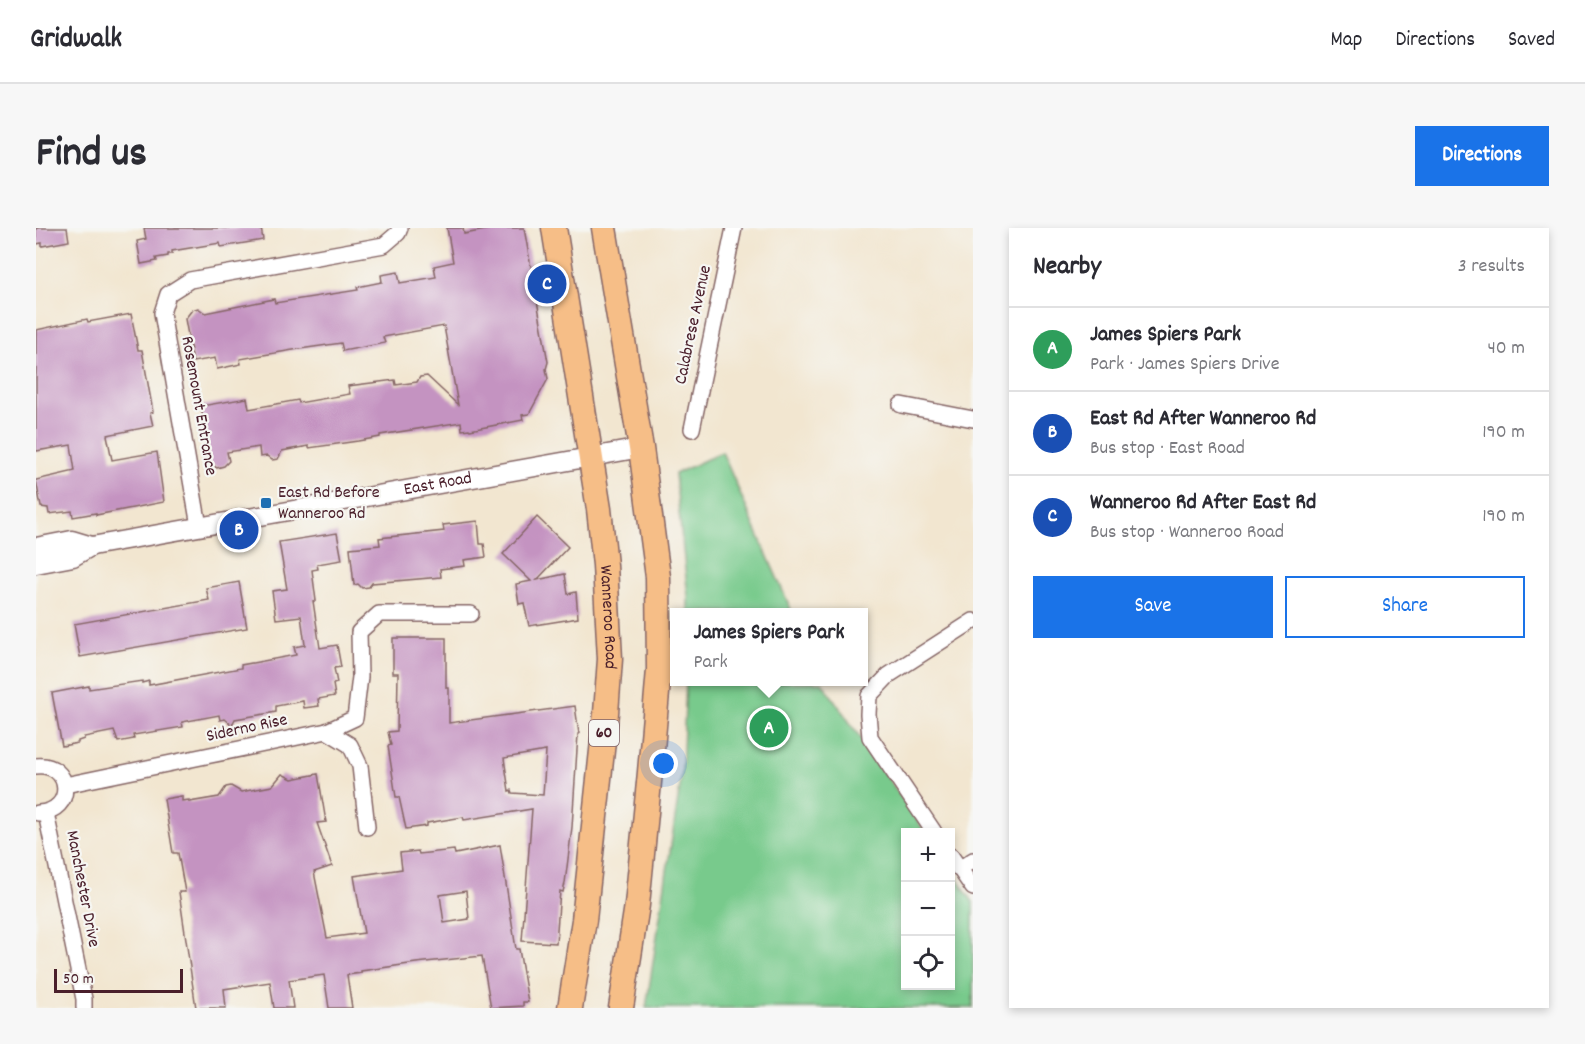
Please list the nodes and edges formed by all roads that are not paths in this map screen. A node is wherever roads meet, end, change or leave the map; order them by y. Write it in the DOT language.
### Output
graph roads {
  1 [pos="400,228"];
  2 [pos="554,228"];
  3 [pos="604,228"];
  4 [pos="734,228"];
  5 [pos="901,405"];
  6 [pos="973,419"];
  7 [pos="692,429"];
  8 [pos="641,448"];
  9 [pos="591,458"];
  10 [pos="199,525"];
  11 [pos="36,546"];
  12 [pos="92,546"];
  13 [pos="36,564"];
  14 [pos="471,614"];
  15 [pos="973,621"];
  16 [pos="327,731"];
  17 [pos="36,766"];
  18 [pos="65,785"];
  19 [pos="41,813"];
  20 [pos="367,827"];
  21 [pos="931,828"];
  22 [pos="973,860"];
  23 [pos="955,863"];
  24 [pos="973,888"];
  25 [pos="84,1008"];
  26 [pos="570,1008"];
  27 [pos="621,1008"];
  1 -- 10 [label="street, Rosemount Entrance"];
  2 -- 9 [label="highway, Wanneroo Road / 60"];
  3 -- 8 [label="highway"];
  4 -- 7 [label="street, Calabrese Avenue"];
  5 -- 6 [label="street"];
  8 -- 9 [label="street, East Road"];
  8 -- 27 [label="highway"];
  9 -- 10 [label="street, East Road"];
  9 -- 26 [label="highway, Wanneroo Road / 60"];
  10 -- 12 [label="street, East Road"];
  11 -- 12 [label="street, East Road"];
  12 -- 13 [label="street, East Road"];
  14 -- 16 [label="street, Siderno Rise"];
  15 -- 21 [label="street"];
  16 -- 18 [label="street, Siderno Rise"];
  16 -- 20 [label="street"];
  17 -- 18 [label="street"];
  18 -- 19 [label="street"];
  19 -- 25 [label="street, Manchester Drive"];
  22 -- 23 [label="street"];
  23 -- 24 [label="street"];
}
